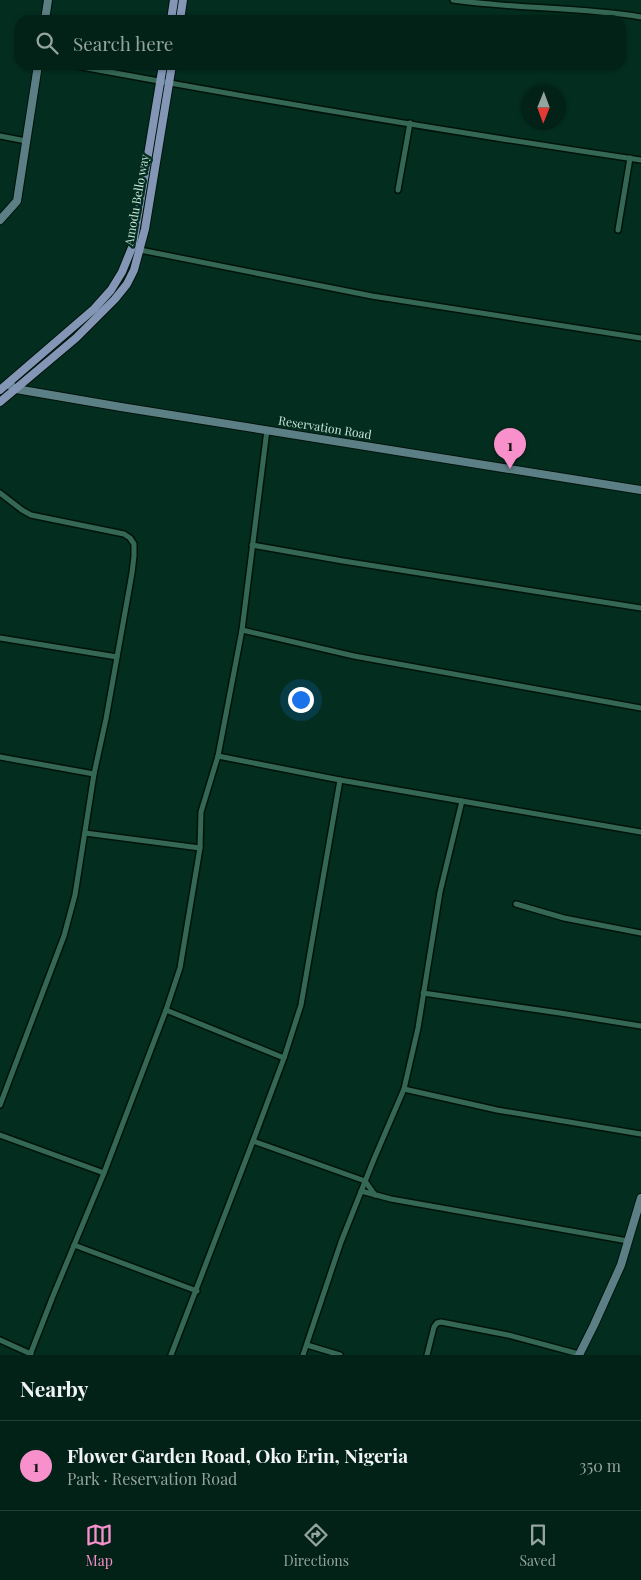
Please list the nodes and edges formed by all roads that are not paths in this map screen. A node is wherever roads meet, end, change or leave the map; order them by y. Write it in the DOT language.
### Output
graph roads {
  1 [pos="48,0"];
  2 [pos="174,0"];
  3 [pos="183,0"];
  4 [pos="453,0"];
  5 [pos="468,1"];
  6 [pos="46,15"];
  7 [pos="172,15"];
  8 [pos="181,15"];
  9 [pos="624,15"];
  10 [pos="626,15"];
  11 [pos="641,17"];
  12 [pos="37,70"];
  13 [pos="99,70"];
  14 [pos="164,70"];
  15 [pos="170,70"];
  16 [pos="165,82"];
  17 [pos="410,123"];
  18 [pos="0,136"];
  19 [pos="26,141"];
  20 [pos="630,158"];
  21 [pos="641,160"];
  22 [pos="398,190"];
  23 [pos="0,220"];
  24 [pos="618,230"];
  25 [pos="140,250"];
  26 [pos="641,338"];
  27 [pos="8,384"];
  28 [pos="16,388"];
  29 [pos="0,390"];
  30 [pos="0,402"];
  31 [pos="267,430"];
  32 [pos="641,490"];
  33 [pos="0,493"];
  34 [pos="252,545"];
  35 [pos="641,608"];
  36 [pos="242,630"];
  37 [pos="0,638"];
  38 [pos="117,657"];
  39 [pos="641,708"];
  40 [pos="218,756"];
  41 [pos="0,757"];
  42 [pos="94,774"];
  43 [pos="340,780"];
  44 [pos="462,801"];
  45 [pos="641,832"];
  46 [pos="85,833"];
  47 [pos="200,848"];
  48 [pos="516,904"];
  49 [pos="641,932"];
  50 [pos="423,993"];
  51 [pos="166,1010"];
  52 [pos="641,1026"];
  53 [pos="284,1058"];
  54 [pos="404,1089"];
  55 [pos="0,1105"];
  56 [pos="641,1134"];
  57 [pos="0,1135"];
  58 [pos="253,1142"];
  59 [pos="104,1173"];
  60 [pos="365,1181"];
  61 [pos="361,1191"];
  62 [pos="375,1195"];
  63 [pos="641,1198"];
  64 [pos="628,1241"];
  65 [pos="74,1245"];
  66 [pos="197,1290"];
  67 [pos="0,1340"];
  68 [pos="307,1345"];
  69 [pos="30,1354"];
  70 [pos="579,1354"];
  71 [pos="171,1355"];
  72 [pos="304,1355"];
  73 [pos="340,1355"];
  74 [pos="427,1355"];
  1 -- 6 [label="street"];
  2 -- 7 [label="main road"];
  3 -- 8 [label="main road"];
  4 -- 5 [label="street"];
  5 -- 9 [label="street"];
  10 -- 11 [label="street"];
  12 -- 19 [label="street"];
  13 -- 16 [label="street"];
  14 -- 16 [label="main road, Amodu Bello way"];
  15 -- 16 [label="main road, Amodu Bello way"];
  16 -- 17 [label="street"];
  16 -- 25 [label="main road, Amodu Bello way"];
  16 -- 27 [label="main road, Amodu Bello way"];
  17 -- 20 [label="street"];
  17 -- 22 [label="street"];
  18 -- 19 [label="street"];
  19 -- 23 [label="street"];
  20 -- 21 [label="street"];
  20 -- 24 [label="street"];
  25 -- 26 [label="street"];
  25 -- 28 [label="main road, Amodu Bello way"];
  27 -- 28 [label="street, Reservation Road"];
  27 -- 29 [label="main road, Amodu Bello way"];
  28 -- 30 [label="main road, Amodu Bello way"];
  28 -- 31 [label="street, Reservation Road"];
  31 -- 32 [label="street, Reservation Road"];
  31 -- 34 [label="street"];
  33 -- 38 [label="street"];
  34 -- 35 [label="street"];
  34 -- 36 [label="street"];
  36 -- 39 [label="street"];
  36 -- 40 [label="street"];
  37 -- 38 [label="street"];
  38 -- 42 [label="street"];
  40 -- 43 [label="street"];
  40 -- 47 [label="street"];
  41 -- 42 [label="street"];
  42 -- 46 [label="street"];
  43 -- 44 [label="street"];
  43 -- 53 [label="street"];
  44 -- 45 [label="street"];
  44 -- 50 [label="street"];
  46 -- 47 [label="street"];
  46 -- 55 [label="street"];
  47 -- 51 [label="street"];
  48 -- 49 [label="street"];
  50 -- 52 [label="street"];
  50 -- 54 [label="street"];
  51 -- 53 [label="street"];
  51 -- 59 [label="street"];
  53 -- 58 [label="street"];
  54 -- 56 [label="street"];
  54 -- 60 [label="street"];
  57 -- 59 [label="street"];
  58 -- 60 [label="street"];
  58 -- 66 [label="street"];
  59 -- 65 [label="street"];
  60 -- 61 [label="street"];
  60 -- 62 [label="street"];
  61 -- 62 [label="street"];
  61 -- 68 [label="street"];
  62 -- 64 [label="street"];
  63 -- 64 [label="street"];
  64 -- 70 [label="street"];
  65 -- 66 [label="street"];
  65 -- 69 [label="street"];
  66 -- 71 [label="street"];
  67 -- 69 [label="street"];
  68 -- 72 [label="street"];
  68 -- 73 [label="street"];
  70 -- 74 [label="street"];
}
